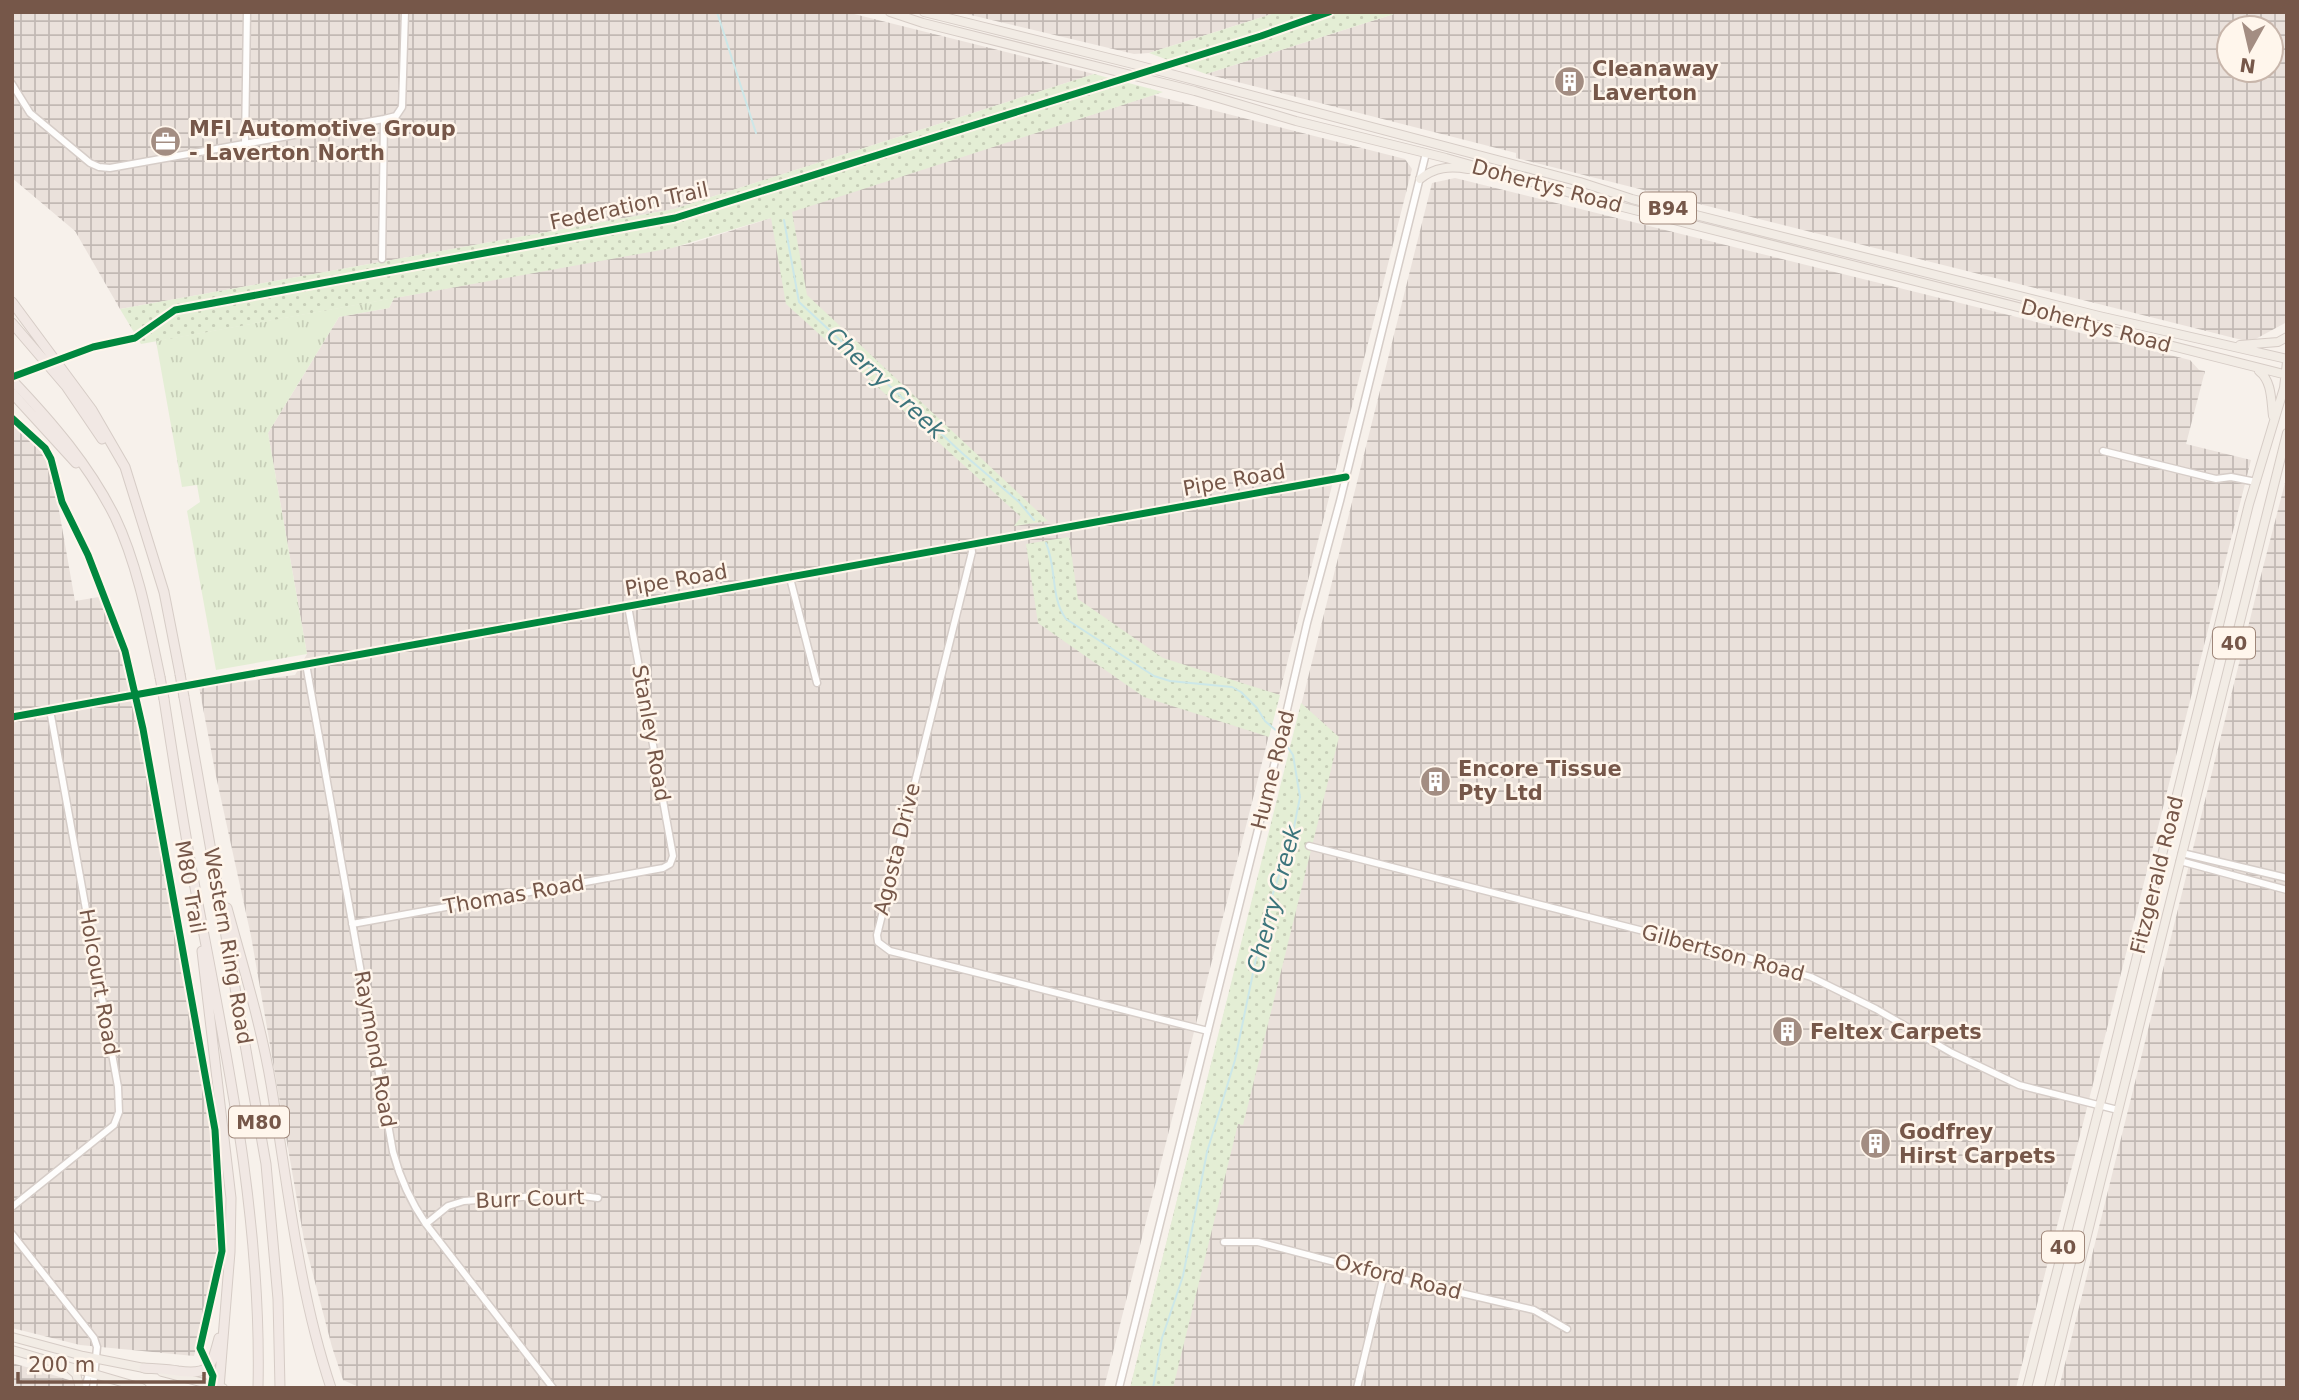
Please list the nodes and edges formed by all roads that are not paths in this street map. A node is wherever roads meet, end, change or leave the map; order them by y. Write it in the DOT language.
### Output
graph roads {
  1 [pos="247,12"];
  2 [pos="405,12"];
  3 [pos="890,12"];
  4 [pos="924,12"];
  5 [pos="12,84"];
  6 [pos="384,119"];
  7 [pos="1429,143"];
  8 [pos="245,144"];
  9 [pos="1426,153"];
  10 [pos="1506,174"];
  11 [pos="1420,179"];
  12 [pos="1839,250"];
  13 [pos="382,259"];
  14 [pos="1836,260"];
  15 [pos="1999,291"];
  16 [pos="1996,300"];
  17 [pos="12,302"];
  18 [pos="12,323"];
  19 [pos="2287,337"];
  20 [pos="2227,345"];
  21 [pos="2287,361"];
  22 [pos="2255,368"];
  23 [pos="2286,374"];
  24 [pos="12,380"];
  25 [pos="12,393"];
  26 [pos="2274,423"];
  27 [pos="2287,433"];
  28 [pos="2103,451"];
  29 [pos="1346,477"];
  30 [pos="2256,482"];
  31 [pos="138,509"];
  32 [pos="116,519"];
  33 [pos="971,545"];
  34 [pos="790,578"];
  35 [pos="628,606"];
  36 [pos="306,664"];
  37 [pos="817,683"];
  38 [pos="50,710"];
  39 [pos="12,717"];
  40 [pos="1310,846"];
  41 [pos="2163,853"];
  42 [pos="2181,857"];
  43 [pos="672,860"];
  44 [pos="213,863"];
  45 [pos="2231,865"];
  46 [pos="2229,875"];
  47 [pos="2287,878"];
  48 [pos="2287,890"];
  49 [pos="196,892"];
  50 [pos="352,924"];
  51 [pos="1208,1031"];
  52 [pos="2100,1106"];
  53 [pos="2118,1110"];
  54 [pos="598,1198"];
  55 [pos="12,1207"];
  56 [pos="426,1224"];
  57 [pos="12,1234"];
  58 [pos="1224,1242"];
  59 [pos="1384,1275"];
  60 [pos="223,1323"];
  61 [pos="1567,1329"];
  62 [pos="12,1337"];
  63 [pos="12,1350"];
  64 [pos="320,1354"];
  65 [pos="95,1359"];
  66 [pos="68,1366"];
  67 [pos="144,1368"];
  68 [pos="92,1373"];
  69 [pos="258,1383"];
  70 [pos="280,1386"];
  71 [pos="221,1387"];
  72 [pos="82,1388"];
  73 [pos="93,1388"];
  74 [pos="142,1388"];
  75 [pos="326,1388"];
  76 [pos="331,1388"];
  77 [pos="553,1388"];
  78 [pos="1119,1388"];
  79 [pos="1357,1388"];
  80 [pos="2027,1388"];
  81 [pos="2049,1388"];
  1 -- 8 [label="street"];
  2 -- 6 [label="street"];
  3 -- 9 [label="main road, Dohertys Road / B94"];
  4 -- 7 [label="main road, Dohertys Road / B94"];
  5 -- 8 [label="street"];
  6 -- 8 [label="street"];
  6 -- 13 [label="street"];
  7 -- 9 [label="main road"];
  7 -- 12 [label="main road, Dohertys Road / B94"];
  9 -- 10 [label="main road, Dohertys Road / B94"];
  9 -- 11 [label="street, Hume Road"];
  10 -- 11 [label="main road"];
  10 -- 14 [label="main road, Dohertys Road / B94"];
  11 -- 29 [label="street, Hume Road"];
  12 -- 14 [label="main road"];
  12 -- 15 [label="main road, Dohertys Road / B94"];
  14 -- 16 [label="main road, Dohertys Road / B94"];
  15 -- 16 [label="main road"];
  15 -- 20 [label="main road, Dohertys Road / B94"];
  16 -- 22 [label="main road, Dohertys Road / B94"];
  17 -- 31 [label="highway"];
  18 -- 31 [label="highway"];
  19 -- 20 [label="main road"];
  20 -- 21 [label="main road, Dohertys Road / B94"];
  21 -- 23 [label="main road, Fitzgerald Road / 40"];
  22 -- 23 [label="main road, Dohertys Road / B94"];
  22 -- 26 [label="main road"];
  23 -- 26 [label="main road, Fitzgerald Road / 40"];
  24 -- 32 [label="highway"];
  25 -- 32 [label="highway"];
  26 -- 30 [label="main road, Fitzgerald Road / 40"];
  27 -- 42 [label="main road, Fitzgerald Road / 40"];
  28 -- 30 [label="street"];
  29 -- 33 [label="street, Pipe Road"];
  29 -- 51 [label="street, Hume Road"];
  30 -- 41 [label="main road, Fitzgerald Road / 40"];
  31 -- 44 [label="highway, Western Ring Road / M80, bridge"];
  32 -- 49 [label="highway, Western Ring Road / M80, bridge"];
  33 -- 34 [label="street, Pipe Road"];
  33 -- 51 [label="street, Agosta Drive"];
  34 -- 35 [label="street, Pipe Road"];
  34 -- 37 [label="street"];
  35 -- 36 [label="street, Pipe Road"];
  35 -- 43 [label="street, Stanley Road"];
  36 -- 38 [label="street, Pipe Road"];
  36 -- 50 [label="street, Raymond Road"];
  38 -- 39 [label="street, Pipe Road"];
  38 -- 55 [label="street, Holcourt Road"];
  40 -- 52 [label="street, Gilbertson Road"];
  41 -- 42 [label="main road"];
  41 -- 52 [label="main road, Fitzgerald Road / 40"];
  42 -- 45 [label="street"];
  42 -- 46 [label="street"];
  42 -- 53 [label="main road, Fitzgerald Road / 40"];
  43 -- 50 [label="street, Thomas Road"];
  44 -- 64 [label="highway"];
  44 -- 70 [label="highway, Western Ring Road / M80"];
  45 -- 46 [label="street"];
  45 -- 47 [label="street"];
  46 -- 48 [label="street"];
  49 -- 60 [label="highway"];
  49 -- 69 [label="highway, Western Ring Road / M80"];
  50 -- 56 [label="street, Raymond Road"];
  51 -- 78 [label="street, Hume Road"];
  52 -- 53 [label="street, Gilbertson Road"];
  52 -- 80 [label="main road, Fitzgerald Road / 40"];
  53 -- 81 [label="main road, Fitzgerald Road / 40"];
  54 -- 56 [label="street, Burr Court"];
  56 -- 77 [label="street, Raymond Road"];
  57 -- 65 [label="street"];
  58 -- 59 [label="street, Oxford Road"];
  59 -- 61 [label="street, Oxford Road"];
  59 -- 79 [label="street"];
  60 -- 67 [label="highway"];
  60 -- 71 [label="highway"];
  62 -- 65 [label="main road"];
  63 -- 66 [label="main road"];
  64 -- 75 [label="highway"];
  64 -- 76 [label="highway"];
  65 -- 67 [label="main road"];
  65 -- 68 [label="street"];
  66 -- 68 [label="main road"];
  66 -- 72 [label="main road"];
  67 -- 71 [label="main road"];
  68 -- 72 [label="street"];
  68 -- 73 [label="street"];
  68 -- 74 [label="main road"];
}
